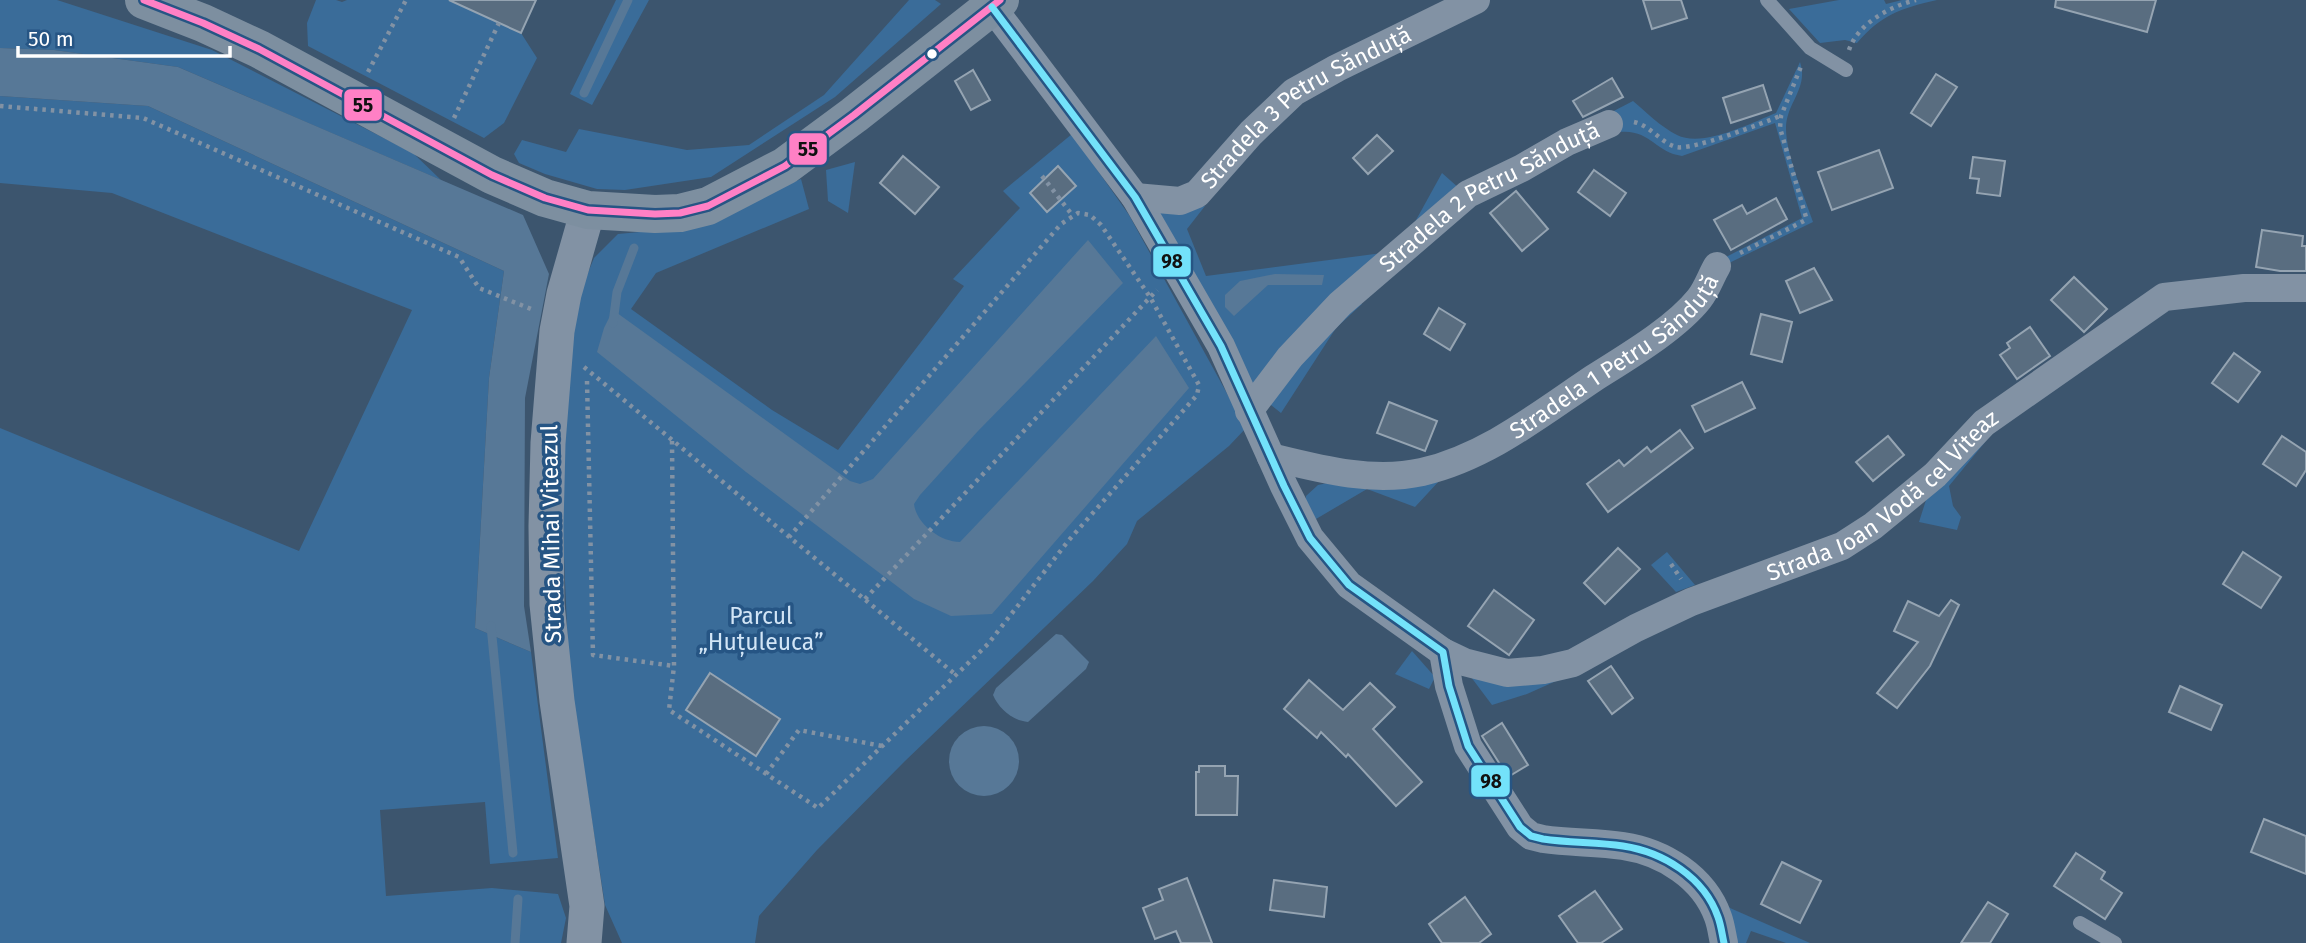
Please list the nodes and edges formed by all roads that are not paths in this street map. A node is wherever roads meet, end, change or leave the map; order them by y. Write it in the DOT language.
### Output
graph roads {
  1 [pos="144,0"];
  2 [pos="1476,0"];
  3 [pos="1768,0"];
  4 [pos="996,3"];
  5 [pos="1846,64"];
  6 [pos="1609,124"];
  7 [pos="1135,197"];
  8 [pos="588,210"];
  9 [pos="1717,266"];
  10 [pos="2306,288"];
  11 [pos="1249,411"];
  12 [pos="1271,457"];
  13 [pos="1443,652"];
  14 [pos="2080,923"];
  15 [pos="588,940"];
  16 [pos="1724,943"];
  17 [pos="2115,943"];
  1 -- 8 [label="main road"];
  2 -- 7 [label="street, Stradela 3 Petru Sănduță"];
  3 -- 5 [label="lane"];
  4 -- 7 [label="street, Strada Ioan Vodă cel Viteaz"];
  4 -- 8 [label="main road"];
  6 -- 11 [label="street, Stradela 2 Petru Sănduță"];
  7 -- 11 [label="street, Strada Ioan Vodă cel Viteaz"];
  8 -- 15 [label="street, Strada Mihai Viteazul"];
  9 -- 12 [label="street, Stradela 1 Petru Sănduță"];
  10 -- 13 [label="street, Strada Ioan Vodă cel Viteaz"];
  11 -- 12 [label="street, Strada Ioan Vodă cel Viteaz"];
  12 -- 13 [label="street, Strada Ioan Vodă cel Viteaz"];
  13 -- 16 [label="street"];
  14 -- 17 [label="lane"];
}
